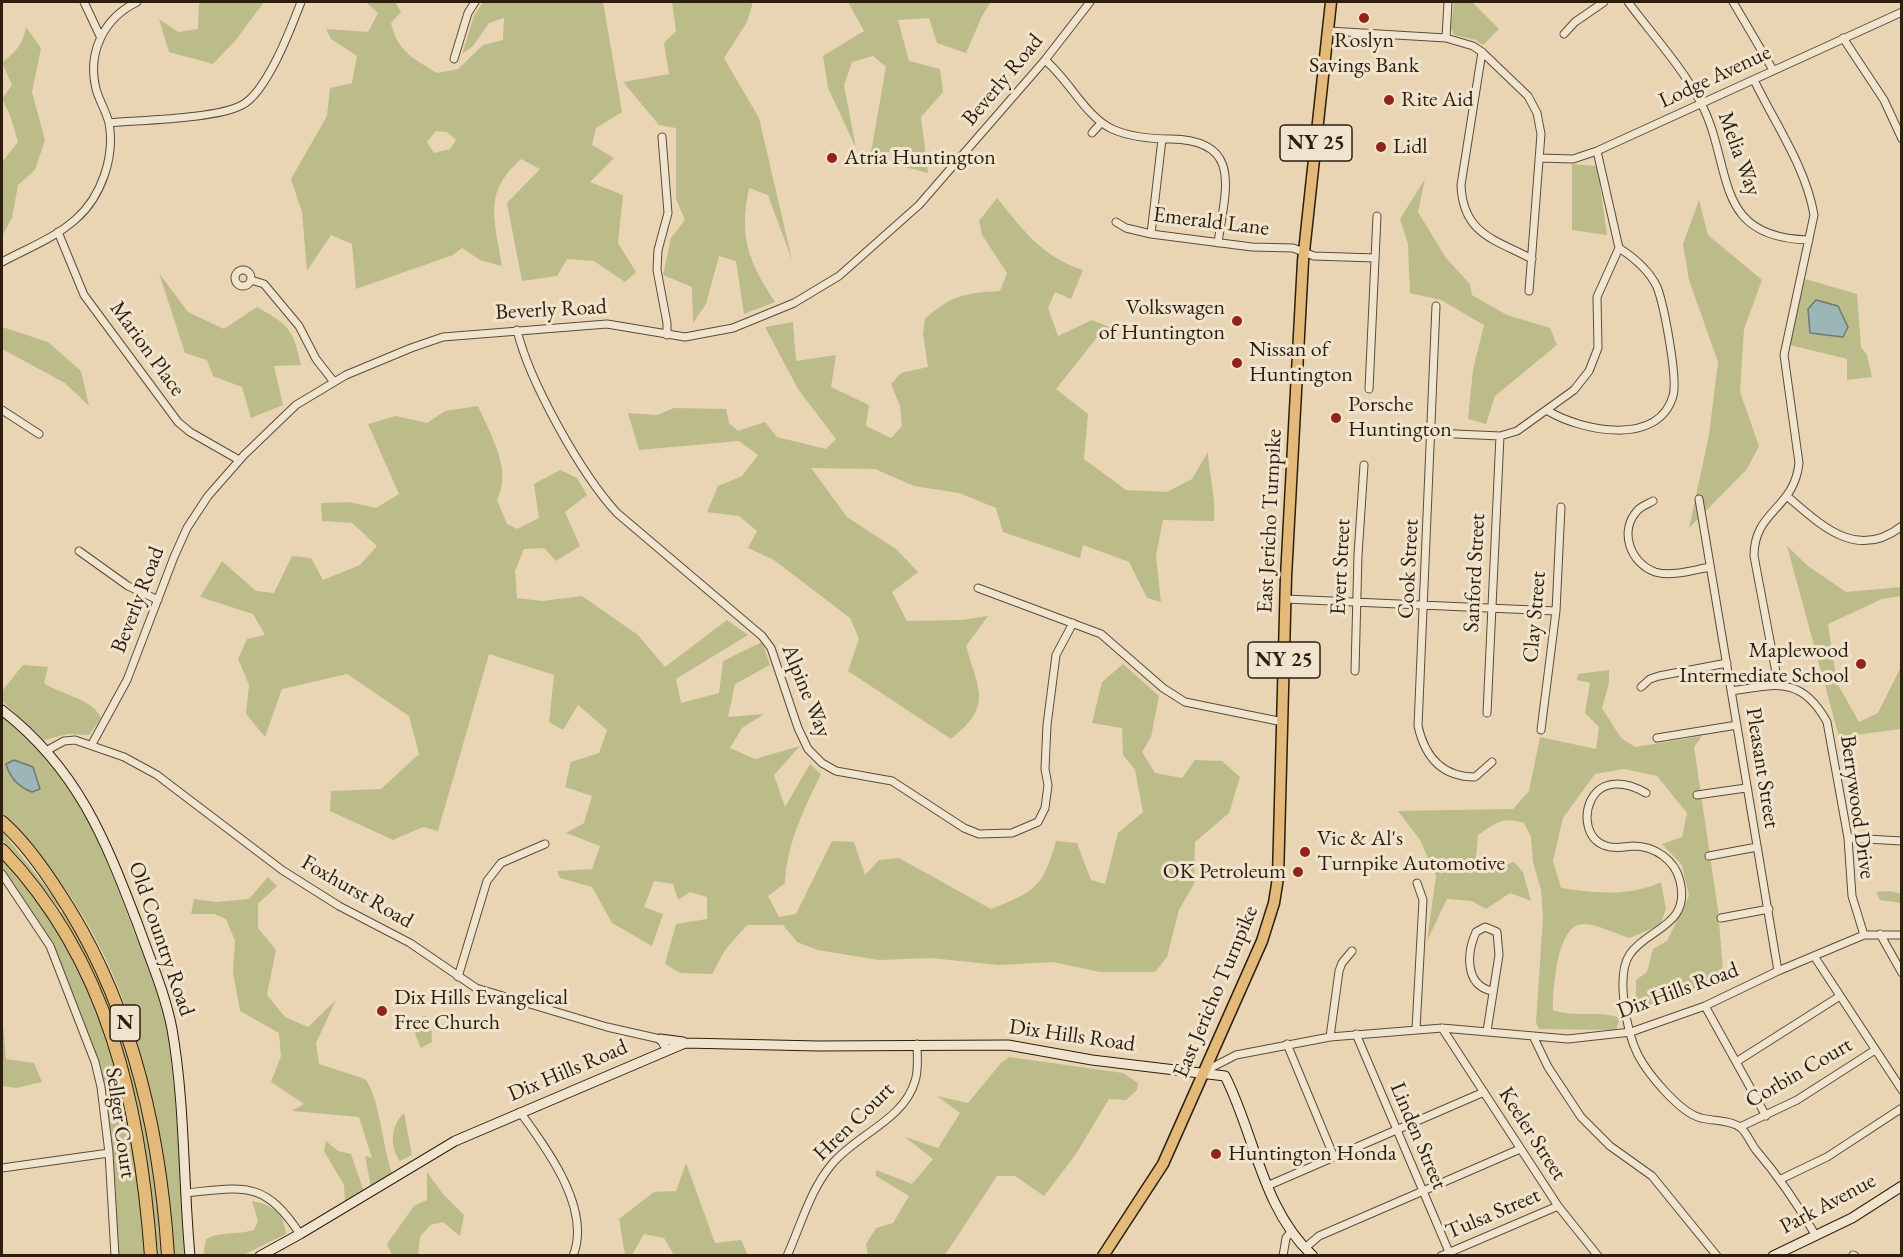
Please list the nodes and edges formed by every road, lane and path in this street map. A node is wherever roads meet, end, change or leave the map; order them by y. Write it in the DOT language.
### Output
graph roads {
  1 [pos="84,2"];
  2 [pos="137,2"];
  3 [pos="300,2"];
  4 [pos="475,2"];
  5 [pos="1090,2"];
  6 [pos="1331,2"];
  7 [pos="1448,2"];
  8 [pos="1604,2"];
  9 [pos="1628,2"];
  10 [pos="1733,2"];
  11 [pos="1902,12"];
  12 [pos="1329,31"];
  13 [pos="1564,34"];
  14 [pos="100,36"];
  15 [pos="1446,38"];
  16 [pos="1843,38"];
  17 [pos="1482,52"];
  18 [pos="454,59"];
  19 [pos="1045,60"];
  20 [pos="1773,70"];
  21 [pos="1754,80"];
  22 [pos="1701,103"];
  23 [pos="109,123"];
  24 [pos="1101,123"];
  25 [pos="1092,133"];
  26 [pos="662,137"];
  27 [pos="1162,139"];
  28 [pos="1902,139"];
  29 [pos="1597,151"];
  30 [pos="1539,158"];
  31 [pos="1377,216"];
  32 [pos="1116,222"];
  33 [pos="58,232"];
  34 [pos="1151,234"];
  35 [pos="1809,240"];
  36 [pos="1218,243"];
  37 [pos="1618,248"];
  38 [pos="1304,252"];
  39 [pos="1375,258"];
  40 [pos="1532,259"];
  41 [pos="2,262"];
  42 [pos="251,280"];
  43 [pos="1530,291"];
  44 [pos="1436,306"];
  45 [pos="517,330"];
  46 [pos="667,335"];
  47 [pos="333,382"];
  48 [pos="1369,389"];
  49 [pos="2,410"];
  50 [pos="1548,411"];
  51 [pos="1433,433"];
  52 [pos="39,434"];
  53 [pos="1500,436"];
  54 [pos="239,460"];
  55 [pos="1364,465"];
  56 [pos="1788,497"];
  57 [pos="1699,499"];
  58 [pos="1653,501"];
  59 [pos="1561,507"];
  60 [pos="1902,526"];
  61 [pos="79,551"];
  62 [pos="1710,567"];
  63 [pos="978,588"];
  64 [pos="1286,599"];
  65 [pos="158,600"];
  66 [pos="1356,602"];
  67 [pos="1426,605"];
  68 [pos="1491,608"];
  69 [pos="1556,611"];
  70 [pos="1073,623"];
  71 [pos="1727,663"];
  72 [pos="1355,670"];
  73 [pos="1778,683"];
  74 [pos="1641,687"];
  75 [pos="1732,691"];
  76 [pos="2,710"];
  77 [pos="1487,712"];
  78 [pos="1283,722"];
  79 [pos="1737,725"];
  80 [pos="1541,730"];
  81 [pos="1658,738"];
  82 [pos="92,744"];
  83 [pos="46,751"];
  84 [pos="1491,762"];
  85 [pos="1746,788"];
  86 [pos="1646,793"];
  87 [pos="1697,795"];
  88 [pos="2,822"];
  89 [pos="1848,838"];
  90 [pos="1902,841"];
  91 [pos="545,844"];
  92 [pos="1758,847"];
  93 [pos="2,850"];
  94 [pos="1709,856"];
  95 [pos="2,874"];
  96 [pos="1417,883"];
  97 [pos="1768,909"];
  98 [pos="1720,918"];
  99 [pos="1880,934"];
  100 [pos="1864,935"];
  101 [pos="1902,935"];
  102 [pos="1352,951"];
  103 [pos="1814,956"];
  104 [pos="1778,971"];
  105 [pos="1902,973"];
  106 [pos="458,977"];
  107 [pos="1492,991"];
  108 [pos="1840,996"];
  109 [pos="1705,1006"];
  110 [pos="1442,1028"];
  111 [pos="1416,1029"];
  112 [pos="1487,1031"];
  113 [pos="1631,1032"];
  114 [pos="1356,1034"];
  115 [pos="1533,1036"];
  116 [pos="1330,1037"];
  117 [pos="660,1040"];
  118 [pos="685,1042"];
  119 [pos="917,1044"];
  120 [pos="1287,1044"];
  121 [pos="667,1050"];
  122 [pos="1875,1050"];
  123 [pos="1736,1062"];
  124 [pos="1204,1072"];
  125 [pos="1902,1090"];
  126 [pos="1484,1092"];
  127 [pos="1902,1108"];
  128 [pos="520,1112"];
  129 [pos="1766,1116"];
  130 [pos="1740,1127"];
  131 [pos="1396,1131"];
  132 [pos="1520,1149"];
  133 [pos="109,1153"];
  134 [pos="1334,1157"];
  135 [pos="2,1168"];
  136 [pos="1781,1179"];
  137 [pos="1268,1186"];
  138 [pos="1902,1186"];
  139 [pos="1423,1192"];
  140 [pos="186,1193"];
  141 [pos="1558,1206"];
  142 [pos="1291,1232"];
  143 [pos="300,1234"];
  144 [pos="1816,1236"];
  145 [pos="1305,1248"];
  146 [pos="1445,1254"];
  147 [pos="115,1256"];
  148 [pos="151,1256"];
  149 [pos="168,1256"];
  150 [pos="190,1256"];
  151 [pos="260,1256"];
  152 [pos="573,1256"];
  153 [pos="787,1256"];
  154 [pos="1103,1256"];
  155 [pos="1283,1256"];
  156 [pos="1313,1256"];
  157 [pos="1598,1256"];
  158 [pos="1717,1256"];
  159 [pos="1773,1256"];
  1 -- 14 [label="street"];
  2 -- 14 [label="street"];
  3 -- 23 [label="street"];
  4 -- 18 [label="street"];
  5 -- 19 [label="street, Beverly Road"];
  6 -- 12 [label="main road, East Jericho Turnpike / NY 25"];
  7 -- 15 [label="street"];
  8 -- 13 [label="street"];
  9 -- 22 [label="street, Melia Way"];
  10 -- 20 [label="street"];
  11 -- 16 [label="street, Lodge Avenue"];
  12 -- 15 [label="street"];
  12 -- 38 [label="main road, East Jericho Turnpike / NY 25"];
  14 -- 23 [label="street"];
  15 -- 17 [label="street"];
  16 -- 20 [label="street, Lodge Avenue"];
  16 -- 28 [label="street"];
  17 -- 30 [label="street"];
  17 -- 40 [label="street"];
  19 -- 24 [label="street"];
  19 -- 46 [label="street, Beverly Road"];
  20 -- 21 [label="street, Lodge Avenue"];
  21 -- 22 [label="street, Lodge Avenue"];
  21 -- 35 [label="street"];
  22 -- 29 [label="street, Lodge Avenue"];
  22 -- 35 [label="street, Melia Way"];
  23 -- 33 [label="street"];
  24 -- 25 [label="street"];
  24 -- 27 [label="street"];
  26 -- 46 [label="street"];
  27 -- 34 [label="street"];
  27 -- 36 [label="street"];
  29 -- 30 [label="street, Lodge Avenue"];
  29 -- 37 [label="street"];
  30 -- 40 [label="street"];
  31 -- 39 [label="street"];
  32 -- 34 [label="street, Emerald Lane"];
  33 -- 41 [label="street"];
  33 -- 54 [label="street, Marion Place"];
  34 -- 36 [label="street, Emerald Lane"];
  35 -- 56 [label="street"];
  36 -- 38 [label="street, Emerald Lane"];
  37 -- 50 [label="street"];
  37 -- 50 [label="street"];
  38 -- 39 [label="street, Emerald Lane"];
  38 -- 64 [label="main road, East Jericho Turnpike / NY 25"];
  39 -- 48 [label="street"];
  40 -- 43 [label="street"];
  42 -- 47 [label="street"];
  44 -- 51 [label="street, Cook Street"];
  45 -- 46 [label="street, Beverly Road"];
  45 -- 47 [label="street, Beverly Road"];
  45 -- 70 [label="street, Alpine Way"];
  47 -- 54 [label="street, Beverly Road"];
  49 -- 52 [label="street"];
  50 -- 53 [label="street"];
  51 -- 53 [label="street"];
  51 -- 67 [label="street, Cook Street"];
  53 -- 68 [label="street, Sanford Street"];
  54 -- 65 [label="street, Beverly Road"];
  55 -- 66 [label="street, Evert Street"];
  56 -- 60 [label="street"];
  56 -- 73 [label="street"];
  57 -- 62 [label="street, Pleasant Street"];
  58 -- 62 [label="street"];
  59 -- 69 [label="street, Clay Street"];
  61 -- 65 [label="street"];
  62 -- 71 [label="street, Pleasant Street"];
  63 -- 70 [label="street"];
  64 -- 66 [label="street"];
  64 -- 78 [label="main road, East Jericho Turnpike / NY 25"];
  65 -- 82 [label="street, Beverly Road"];
  66 -- 67 [label="street"];
  66 -- 72 [label="street, Evert Street"];
  67 -- 68 [label="street"];
  67 -- 84 [label="street, Cook Street"];
  68 -- 69 [label="street"];
  68 -- 77 [label="street, Sanford Street"];
  69 -- 80 [label="street, Clay Street"];
  70 -- 78 [label="street"];
  71 -- 74 [label="street"];
  71 -- 75 [label="street, Pleasant Street"];
  73 -- 75 [label="street"];
  73 -- 89 [label="street, Berrywood Drive"];
  75 -- 79 [label="street, Pleasant Street"];
  76 -- 83 [label="street, Old Country Road"];
  78 -- 124 [label="main road, East Jericho Turnpike / NY 25"];
  79 -- 81 [label="street"];
  79 -- 85 [label="street, Pleasant Street"];
  82 -- 83 [label="street, Foxhurst Road"];
  82 -- 106 [label="street, Foxhurst Road"];
  83 -- 140 [label="street, Old Country Road"];
  85 -- 87 [label="street"];
  85 -- 92 [label="street, Pleasant Street"];
  86 -- 113 [label="street"];
  88 -- 149 [label="highway, N"];
  89 -- 90 [label="street"];
  89 -- 100 [label="street, Berrywood Drive"];
  91 -- 106 [label="street"];
  92 -- 94 [label="street"];
  92 -- 97 [label="street, Pleasant Street"];
  93 -- 148 [label="highway, N"];
  95 -- 133 [label="street, Sellger Court"];
  96 -- 111 [label="street"];
  97 -- 98 [label="street"];
  97 -- 104 [label="street, Pleasant Street"];
  99 -- 100 [label="street, Dix Hills Road"];
  99 -- 101 [label="street, Dix Hills Road"];
  99 -- 105 [label="street"];
  100 -- 103 [label="street, Dix Hills Road"];
  102 -- 116 [label="street"];
  103 -- 104 [label="street, Dix Hills Road"];
  103 -- 108 [label="street"];
  104 -- 109 [label="street, Dix Hills Road"];
  106 -- 117 [label="street, Foxhurst Road"];
  107 -- 107 [label="street"];
  107 -- 112 [label="street"];
  108 -- 122 [label="street"];
  108 -- 123 [label="street"];
  109 -- 113 [label="street, Dix Hills Road"];
  109 -- 123 [label="street"];
  110 -- 111 [label="street, Dix Hills Road"];
  110 -- 112 [label="street, Dix Hills Road"];
  110 -- 126 [label="street, Keeler Street"];
  111 -- 114 [label="street, Dix Hills Road"];
  112 -- 115 [label="street, Dix Hills Road"];
  113 -- 115 [label="street, Dix Hills Road"];
  113 -- 130 [label="street"];
  114 -- 116 [label="street, Dix Hills Road"];
  114 -- 131 [label="street, Linden Street"];
  115 -- 158 [label="street"];
  116 -- 120 [label="street, Dix Hills Road"];
  117 -- 118 [label="street"];
  117 -- 121 [label="street"];
  118 -- 119 [label="street, Dix Hills Road"];
  118 -- 121 [label="street, Dix Hills Road"];
  119 -- 124 [label="street, Dix Hills Road"];
  119 -- 153 [label="street, Hren Court"];
  120 -- 124 [label="street, Dix Hills Road"];
  120 -- 134 [label="street"];
  121 -- 128 [label="street, Dix Hills Road"];
  122 -- 125 [label="street"];
  122 -- 129 [label="street, Corbin Court"];
  123 -- 129 [label="street"];
  124 -- 137 [label="street"];
  124 -- 154 [label="main road, East Jericho Turnpike / NY 25"];
  126 -- 131 [label="street"];
  126 -- 132 [label="street, Keeler Street"];
  127 -- 136 [label="street"];
  128 -- 143 [label="street, Dix Hills Road"];
  128 -- 152 [label="street"];
  129 -- 130 [label="street, Corbin Court"];
  130 -- 136 [label="street"];
  131 -- 134 [label="street"];
  131 -- 139 [label="street, Linden Street"];
  132 -- 139 [label="street"];
  132 -- 141 [label="street, Keeler Street"];
  133 -- 135 [label="street"];
  133 -- 147 [label="street, Sellger Court"];
  134 -- 137 [label="street"];
  136 -- 144 [label="street"];
  137 -- 142 [label="street"];
  138 -- 144 [label="street, Park Avenue"];
  139 -- 145 [label="street"];
  139 -- 146 [label="street, Linden Street"];
  140 -- 143 [label="street"];
  140 -- 150 [label="street, Old Country Road"];
  141 -- 146 [label="street, Tulsa Street"];
  141 -- 157 [label="street, Keeler Street"];
  142 -- 145 [label="street"];
  142 -- 155 [label="street"];
  143 -- 151 [label="street, Dix Hills Road"];
  144 -- 159 [label="street, Park Avenue"];
  145 -- 156 [label="street"];
}
